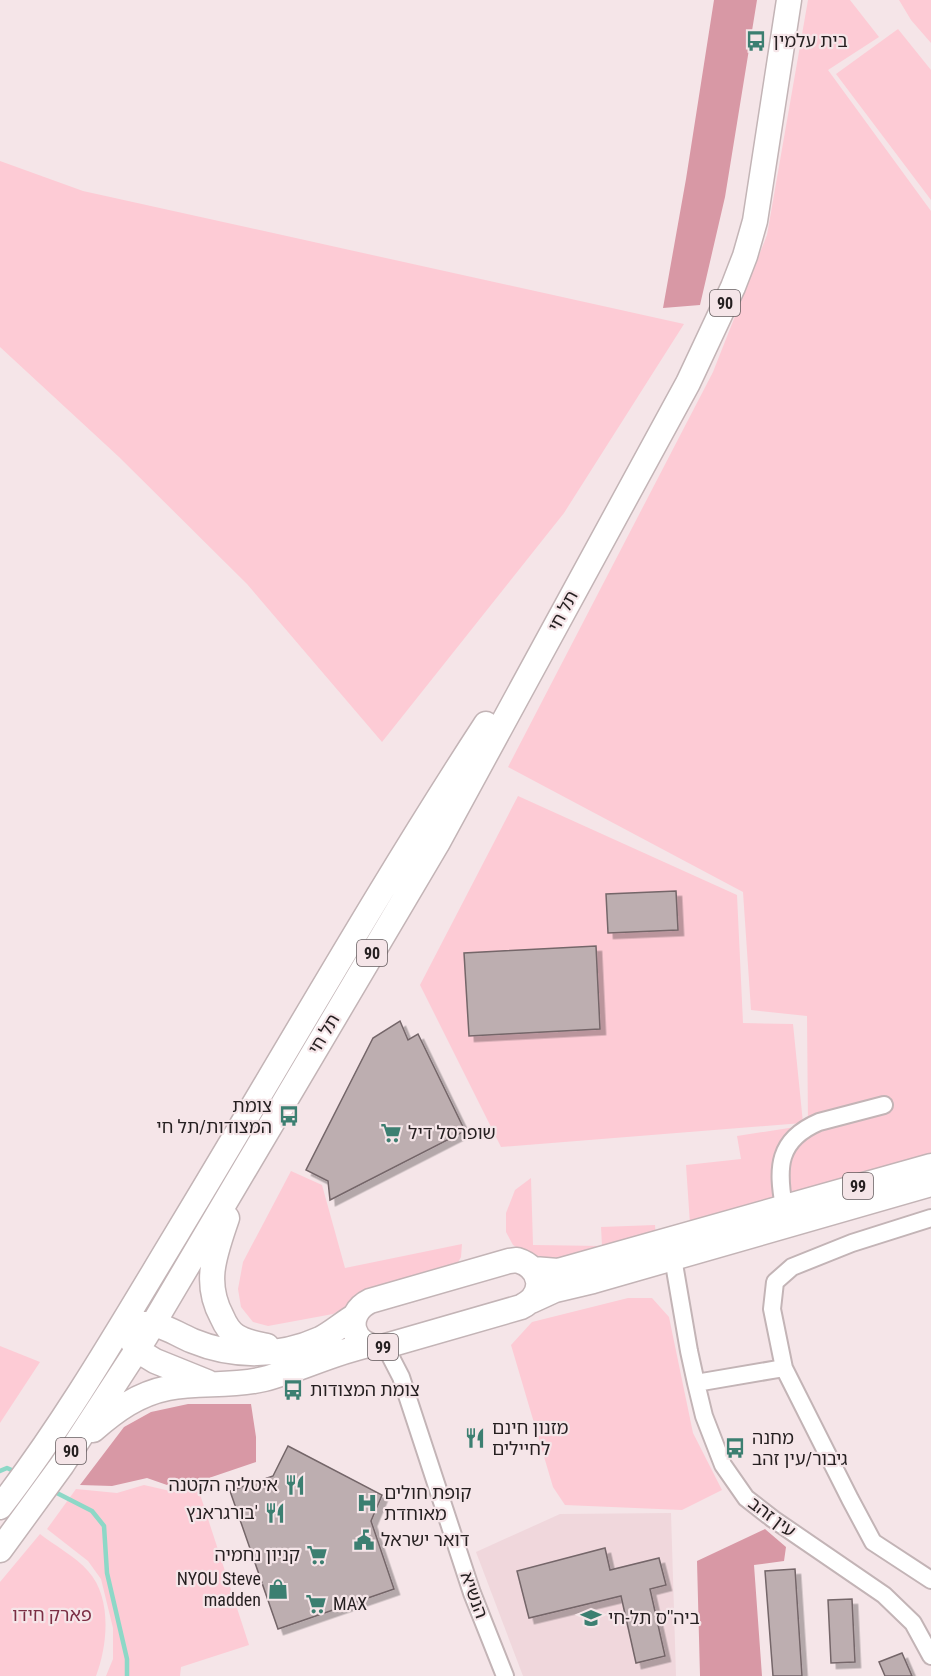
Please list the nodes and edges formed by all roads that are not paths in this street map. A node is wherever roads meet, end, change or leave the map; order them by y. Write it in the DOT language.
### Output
graph roads {
  1 [pos="789,0"];
  2 [pos="580,579"];
  3 [pos="884,1105"];
  4 [pos="931,1166"];
  5 [pos="239,1178"];
  6 [pos="931,1184"];
  7 [pos="784,1207"];
  8 [pos="931,1218"];
  9 [pos="673,1258"];
  10 [pos="533,1269"];
  11 [pos="531,1301"];
  12 [pos="355,1316"];
  13 [pos="154,1322"];
  14 [pos="123,1325"];
  15 [pos="386,1344"];
  16 [pos="137,1350"];
  17 [pos="285,1350"];
  18 [pos="784,1368"];
  19 [pos="696,1383"];
  20 [pos="224,1385"];
  21 [pos="74,1447"];
  22 [pos="0,1507"];
  23 [pos="0,1550"];
  24 [pos="931,1580"];
  25 [pos="931,1656"];
  26 [pos="505,1676"];
  1 -- 2 [label="highway, 90"];
  2 -- 5 [label="highway, תל חי / 90"];
  2 -- 14 [label="highway, תל חי / 90"];
  3 -- 7 [label="street"];
  4 -- 7 [label="highway, 99"];
  5 -- 13 [label="highway, תל חי / 90"];
  5 -- 17 [label="highway"];
  6 -- 9 [label="highway, 99"];
  7 -- 10 [label="highway, 99"];
  8 -- 18 [label="street"];
  9 -- 11 [label="highway, 99"];
  9 -- 19 [label="street, עין זהב"];
  10 -- 11 [label="highway"];
  10 -- 12 [label="highway, 99"];
  11 -- 15 [label="highway, 99"];
  12 -- 15 [label="highway, 99"];
  12 -- 17 [label="highway, 99"];
  13 -- 14 [label="highway"];
  13 -- 16 [label="highway, תל חי / 90"];
  13 -- 17 [label="highway, 99"];
  14 -- 16 [label="highway"];
  14 -- 22 [label="highway, תל חי / 90"];
  15 -- 20 [label="highway, 99"];
  15 -- 26 [label="street, הנשיא"];
  16 -- 20 [label="highway, 99"];
  16 -- 21 [label="highway, תל חי / 90"];
  18 -- 19 [label="street"];
  18 -- 24 [label="street"];
  19 -- 25 [label="street, עין זהב"];
  20 -- 21 [label="highway"];
  21 -- 23 [label="highway, תל חי / 90"];
}
